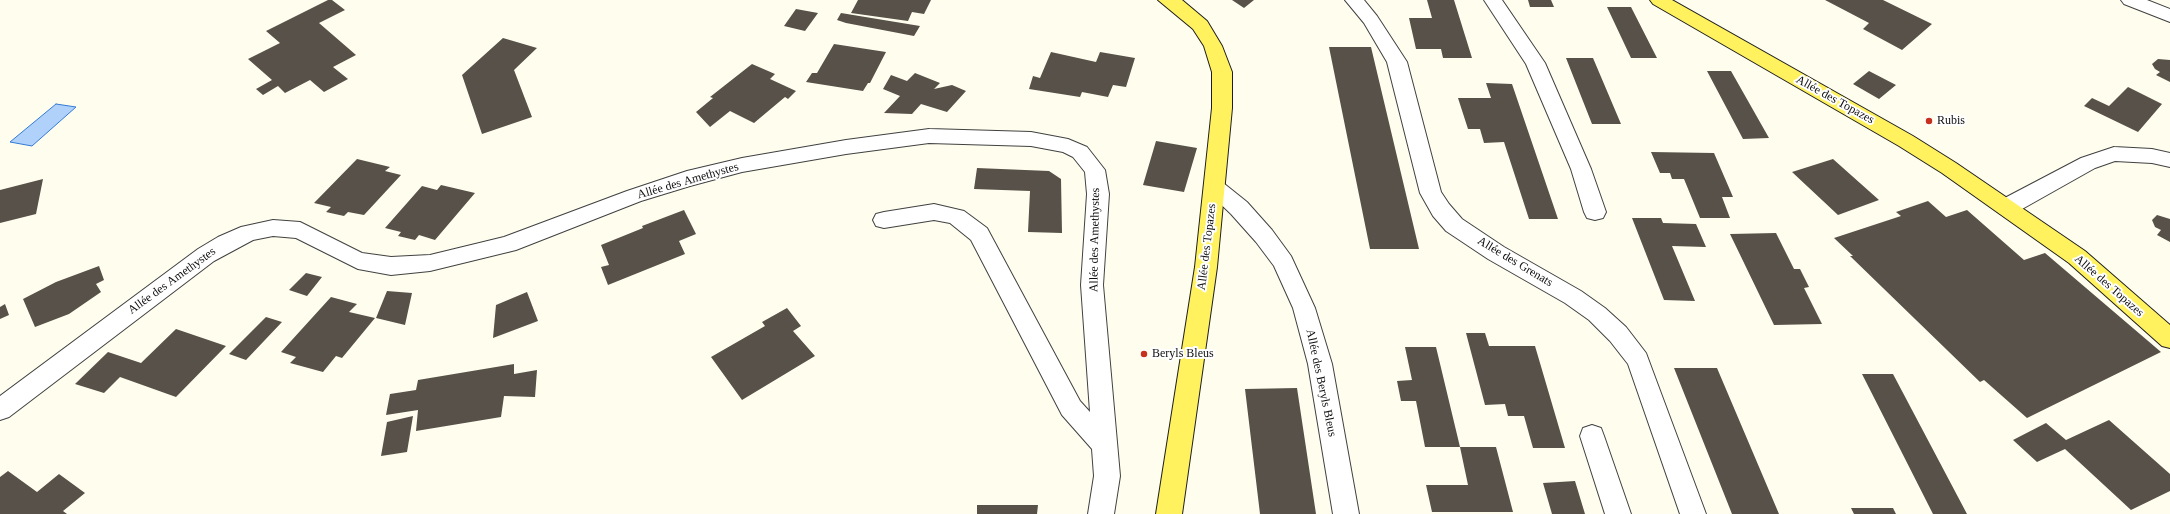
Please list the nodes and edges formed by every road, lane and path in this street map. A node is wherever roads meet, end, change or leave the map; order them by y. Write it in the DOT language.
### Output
graph roads {
  1 [pos="1167,0"];
  2 [pos="1354,0"];
  3 [pos="1493,0"];
  4 [pos="1659,0"];
  5 [pos="2130,0"];
  6 [pos="2170,16"];
  7 [pos="2170,160"];
  8 [pos="1215,187"];
  9 [pos="2007,208"];
  10 [pos="1595,212"];
  11 [pos="884,220"];
  12 [pos="2170,339"];
  13 [pos="0,410"];
  14 [pos="1592,436"];
  15 [pos="1106,447"];
  16 [pos="1101,514"];
  17 [pos="1169,514"];
  18 [pos="1346,514"];
  19 [pos="1618,514"];
  20 [pos="1693,514"];
  1 -- 8 [label="main road, Allée des Topazes"];
  2 -- 20 [label="street, Allée des Grenats"];
  3 -- 10 [label="street"];
  4 -- 9 [label="main road, Allée des Topazes"];
  5 -- 6 [label="street"];
  7 -- 9 [label="street"];
  8 -- 17 [label="main road, Allée des Topazes"];
  8 -- 18 [label="street, Allée des Beryls Bleus"];
  9 -- 12 [label="main road, Allée des Topazes"];
  11 -- 15 [label="street"];
  13 -- 15 [label="street, Allée des Amethystes"];
  14 -- 19 [label="street"];
  15 -- 16 [label="street, Allée des Amethystes"];
}
